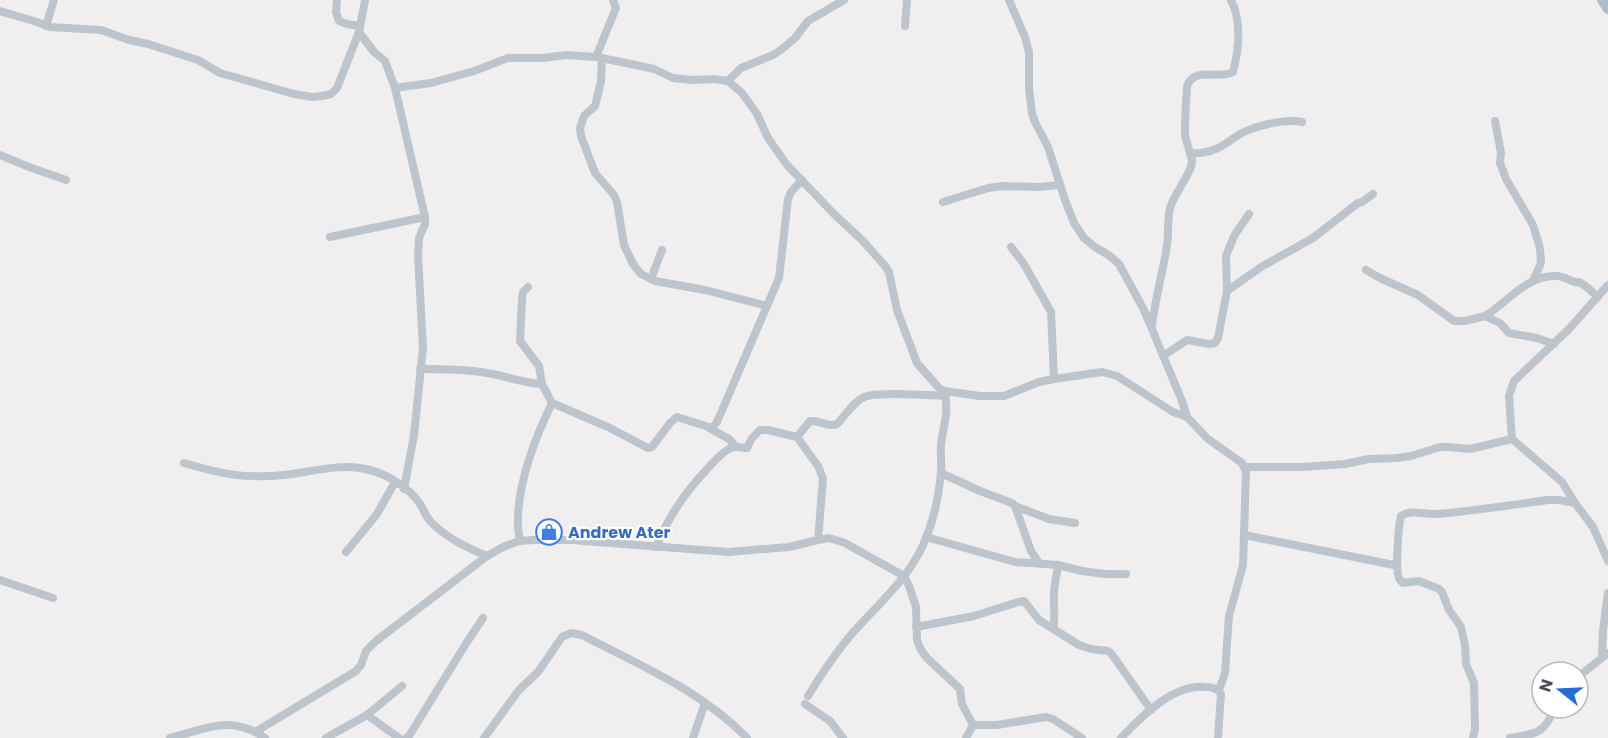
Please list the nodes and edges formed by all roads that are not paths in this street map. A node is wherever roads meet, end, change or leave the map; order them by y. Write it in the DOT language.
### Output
graph roads {
  1 [pos="54,0"];
  2 [pos="337,0"];
  3 [pos="365,0"];
  4 [pos="613,0"];
  5 [pos="844,0"];
  6 [pos="907,0"];
  7 [pos="1009,0"];
  8 [pos="1231,0"];
  9 [pos="1602,0"];
  10 [pos="1608,9"];
  11 [pos="0,11"];
  12 [pos="46,26"];
  13 [pos="905,26"];
  14 [pos="359,29"];
  15 [pos="599,58"];
  16 [pos="728,81"];
  17 [pos="395,88"];
  18 [pos="1302,122"];
  19 [pos="1495,122"];
  20 [pos="1190,154"];
  21 [pos="0,155"];
  22 [pos="66,180"];
  23 [pos="802,180"];
  24 [pos="1059,184"];
  25 [pos="1372,194"];
  26 [pos="943,202"];
  27 [pos="1249,214"];
  28 [pos="425,217"];
  29 [pos="330,237"];
  30 [pos="1011,247"];
  31 [pos="662,250"];
  32 [pos="1366,270"];
  33 [pos="651,279"];
  34 [pos="1533,281"];
  35 [pos="1608,285"];
  36 [pos="528,287"];
  37 [pos="1227,291"];
  38 [pos="1598,297"];
  39 [pos="767,306"];
  40 [pos="1485,316"];
  41 [pos="1152,329"];
  42 [pos="1554,344"];
  43 [pos="1163,356"];
  44 [pos="420,369"];
  45 [pos="1054,379"];
  46 [pos="542,384"];
  47 [pos="945,393"];
  48 [pos="552,403"];
  49 [pos="1187,417"];
  50 [pos="709,428"];
  51 [pos="797,437"];
  52 [pos="1512,439"];
  53 [pos="736,447"];
  54 [pos="184,463"];
  55 [pos="1244,467"];
  56 [pos="941,473"];
  57 [pos="395,482"];
  58 [pos="404,489"];
  59 [pos="1575,503"];
  60 [pos="1015,506"];
  61 [pos="1075,524"];
  62 [pos="1244,535"];
  63 [pos="926,537"];
  64 [pos="818,540"];
  65 [pos="520,541"];
  66 [pos="656,547"];
  67 [pos="346,552"];
  68 [pos="487,556"];
  69 [pos="1608,561"];
  70 [pos="1039,563"];
  71 [pos="1058,565"];
  72 [pos="1394,565"];
  73 [pos="1126,574"];
  74 [pos="904,576"];
  75 [pos="0,580"];
  76 [pos="1608,593"];
  77 [pos="53,598"];
  78 [pos="483,618"];
  79 [pos="916,627"];
  80 [pos="1053,628"];
  81 [pos="1605,655"];
  82 [pos="1590,667"];
  83 [pos="402,686"];
  84 [pos="1218,690"];
  85 [pos="705,703"];
  86 [pos="1151,710"];
  87 [pos="367,715"];
  88 [pos="1549,720"];
  89 [pos="973,725"];
  90 [pos="255,732"];
  91 [pos="170,738"];
  92 [pos="265,738"];
  93 [pos="326,738"];
  94 [pos="399,738"];
  95 [pos="406,738"];
  96 [pos="484,738"];
  97 [pos="693,738"];
  98 [pos="747,738"];
  99 [pos="843,738"];
  100 [pos="966,738"];
  101 [pos="1082,738"];
  102 [pos="1121,738"];
  103 [pos="1218,738"];
  104 [pos="1473,738"];
  105 [pos="1510,738"];
  1 -- 12 [label="street"];
  2 -- 14 [label="street"];
  3 -- 14 [label="street"];
  4 -- 15 [label="street"];
  5 -- 16 [label="street"];
  6 -- 13 [label="street"];
  7 -- 24 [label="street"];
  8 -- 20 [label="street"];
  9 -- 10 [label="main road"];
  11 -- 12 [label="street"];
  12 -- 14 [label="street"];
  14 -- 17 [label="street"];
  15 -- 16 [label="street"];
  15 -- 17 [label="street"];
  15 -- 33 [label="street"];
  16 -- 23 [label="street"];
  17 -- 28 [label="street"];
  18 -- 20 [label="street"];
  19 -- 34 [label="street"];
  20 -- 41 [label="street"];
  21 -- 22 [label="street"];
  23 -- 39 [label="street"];
  23 -- 47 [label="street"];
  24 -- 26 [label="street"];
  24 -- 41 [label="street"];
  25 -- 37 [label="street"];
  27 -- 37 [label="street"];
  28 -- 29 [label="street"];
  28 -- 44 [label="street"];
  30 -- 45 [label="street"];
  31 -- 33 [label="street"];
  32 -- 40 [label="street"];
  33 -- 39 [label="street"];
  34 -- 38 [label="street"];
  34 -- 40 [label="street"];
  35 -- 38 [label="street"];
  36 -- 46 [label="street"];
  37 -- 43 [label="street"];
  38 -- 42 [label="street"];
  39 -- 50 [label="street"];
  40 -- 42 [label="street"];
  41 -- 43 [label="street"];
  42 -- 52 [label="street"];
  43 -- 49 [label="street"];
  44 -- 46 [label="street"];
  44 -- 58 [label="street"];
  45 -- 47 [label="street"];
  45 -- 49 [label="street"];
  46 -- 48 [label="street"];
  47 -- 51 [label="street"];
  47 -- 56 [label="street"];
  48 -- 50 [label="street"];
  48 -- 65 [label="street"];
  49 -- 55 [label="street"];
  50 -- 53 [label="street"];
  51 -- 53 [label="street"];
  51 -- 64 [label="street"];
  52 -- 55 [label="street"];
  52 -- 59 [label="street"];
  53 -- 66 [label="street"];
  54 -- 57 [label="street"];
  55 -- 62 [label="street"];
  56 -- 60 [label="street"];
  56 -- 63 [label="street"];
  57 -- 58 [label="street"];
  57 -- 67 [label="street"];
  58 -- 68 [label="street"];
  59 -- 69 [label="street"];
  59 -- 104 [label="street"];
  60 -- 61 [label="street"];
  60 -- 70 [label="street"];
  62 -- 72 [label="street"];
  62 -- 84 [label="street"];
  63 -- 70 [label="street"];
  63 -- 74 [label="street"];
  64 -- 66 [label="street"];
  64 -- 74 [label="street"];
  65 -- 66 [label="street"];
  65 -- 68 [label="street"];
  68 -- 90 [label="street"];
  70 -- 71 [label="street"];
  71 -- 73 [label="street"];
  71 -- 80 [label="street"];
  74 -- 79 [label="street"];
  74 -- 99 [label="street"];
  75 -- 77 [label="street"];
  76 -- 81 [label="street"];
  78 -- 95 [label="street"];
  79 -- 80 [label="street"];
  79 -- 89 [label="street"];
  80 -- 86 [label="street"];
  81 -- 82 [label="street"];
  83 -- 87 [label="street"];
  84 -- 86 [label="street"];
  84 -- 103 [label="street"];
  85 -- 96 [label="street"];
  85 -- 97 [label="street"];
  85 -- 98 [label="street"];
  86 -- 102 [label="street"];
  87 -- 93 [label="street"];
  87 -- 94 [label="street"];
  88 -- 105 [label="street"];
  89 -- 100 [label="street"];
  89 -- 101 [label="street"];
  90 -- 91 [label="street"];
  90 -- 92 [label="street"];
}
